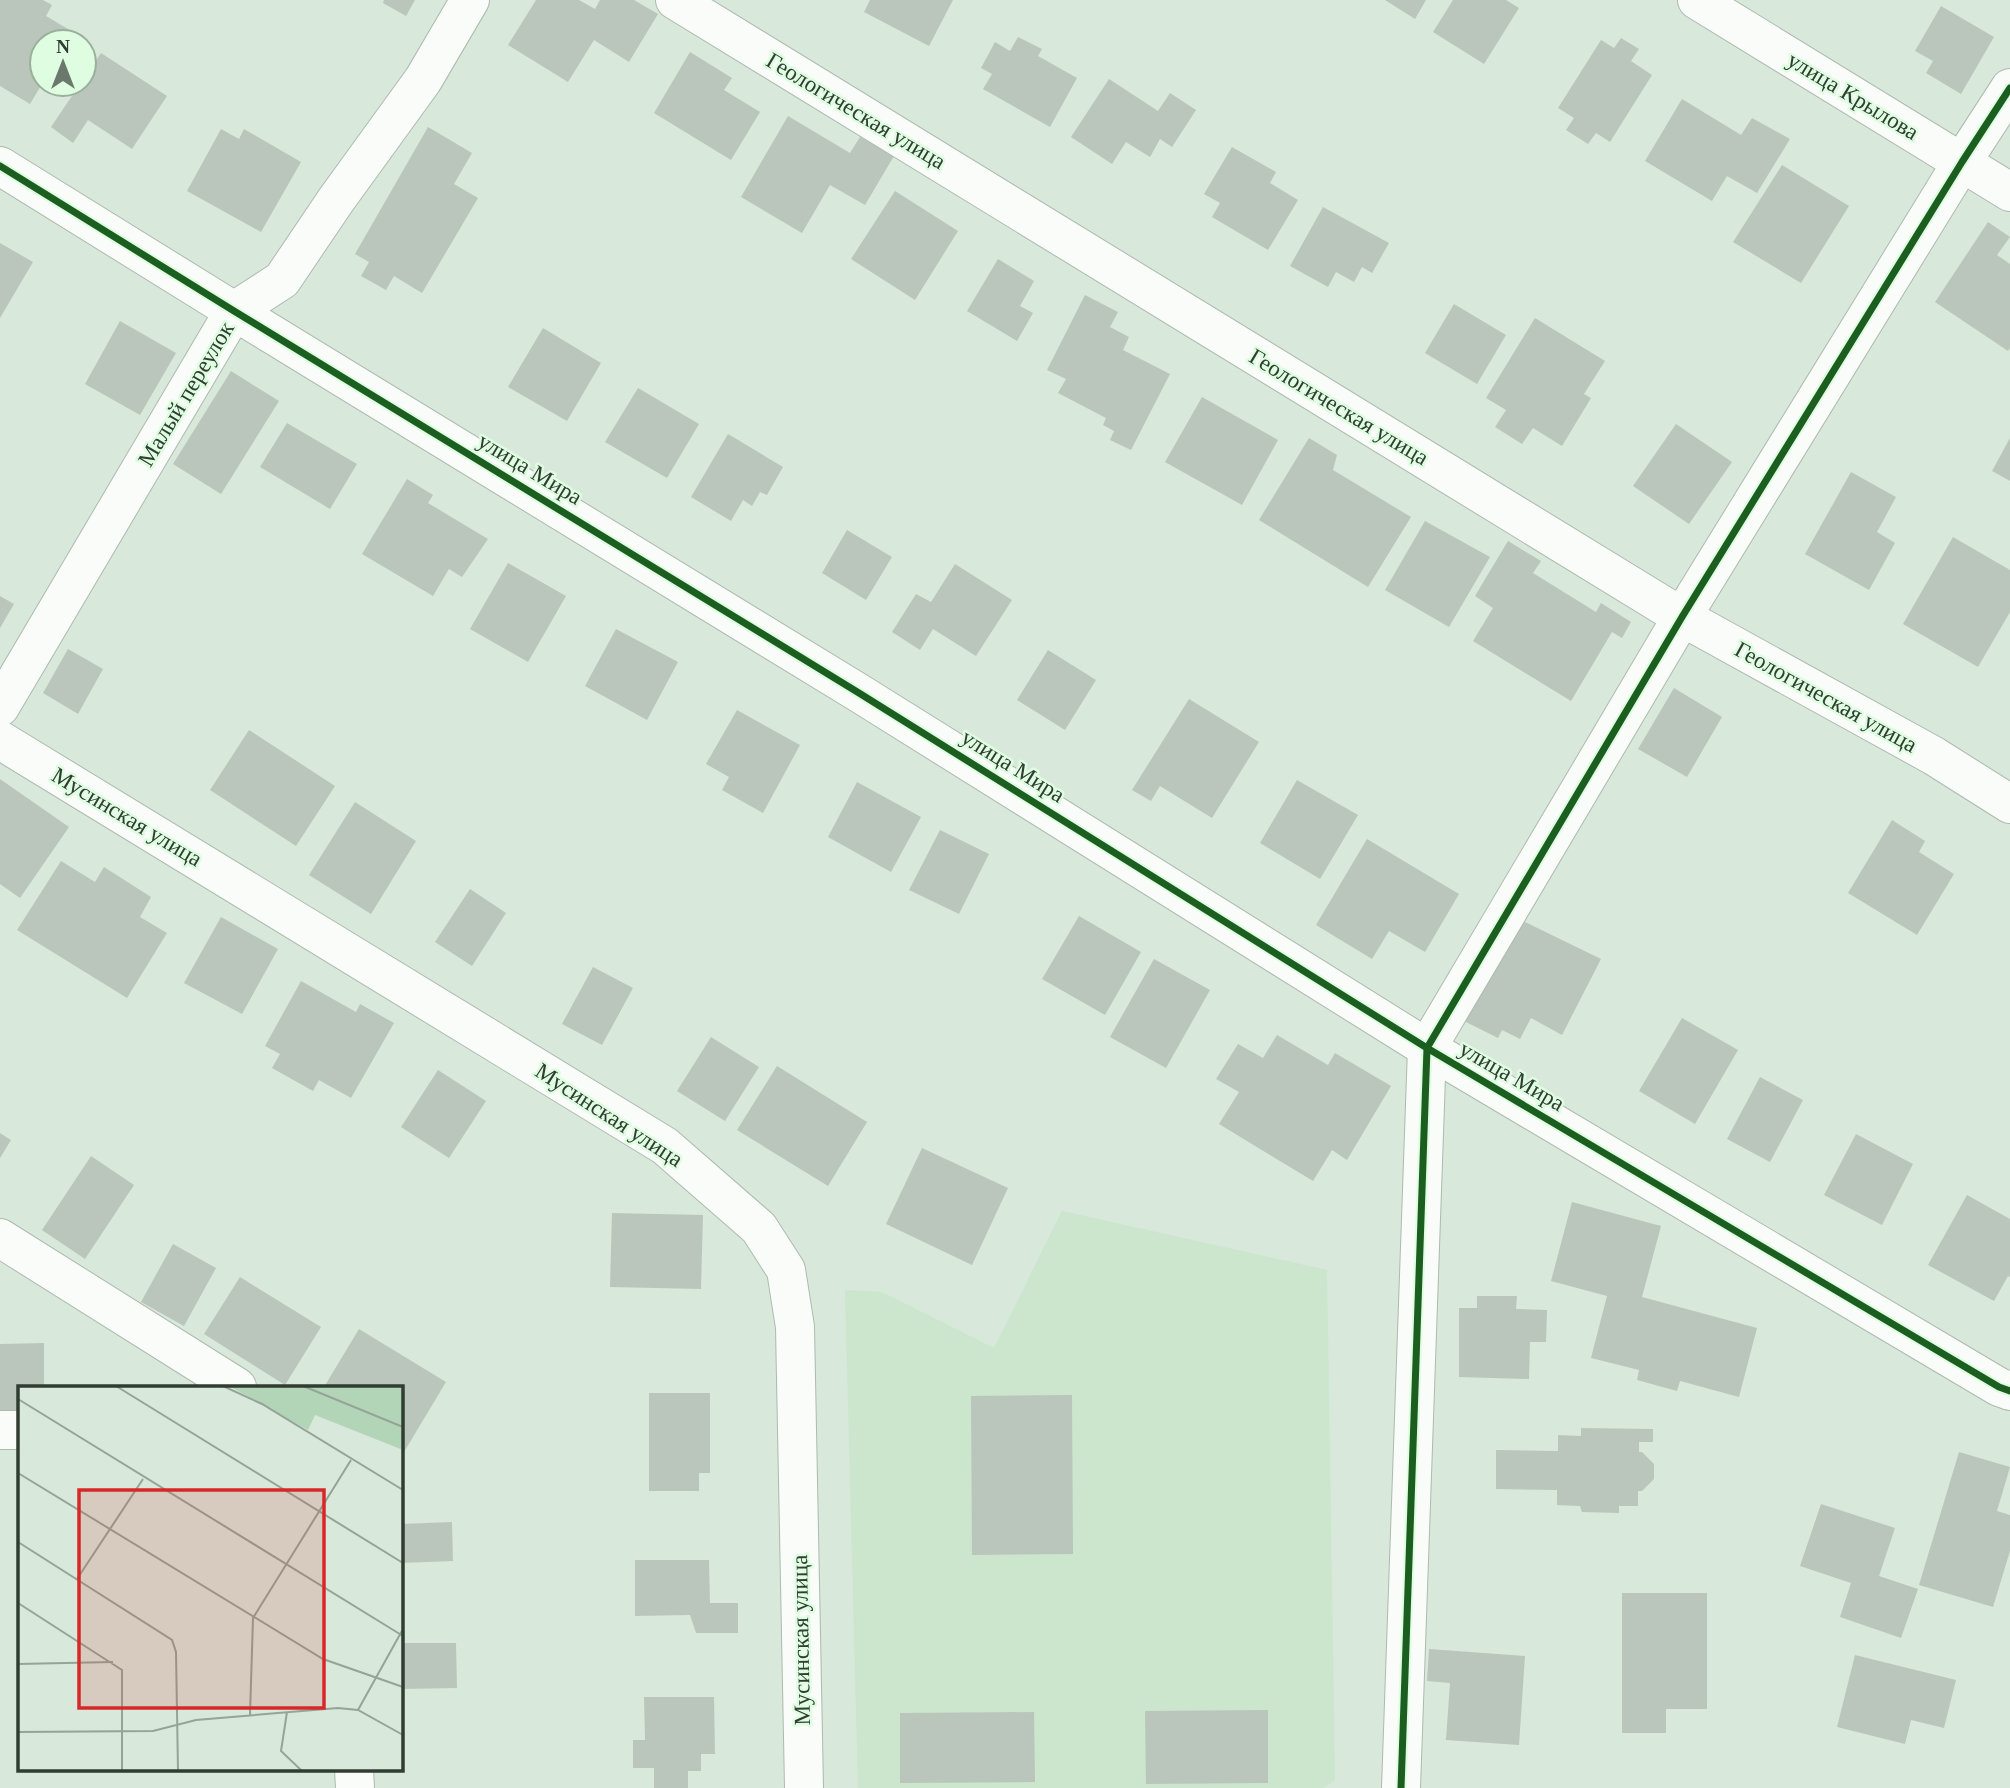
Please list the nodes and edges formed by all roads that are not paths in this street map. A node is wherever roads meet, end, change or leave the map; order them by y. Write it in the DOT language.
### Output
graph roads {
  1 [pos="470,0"];
  2 [pos="675,0"];
  3 [pos="1697,0"];
  4 [pos="2010,88"];
  5 [pos="1962,162"];
  6 [pos="0,166"];
  7 [pos="2010,192"];
  8 [pos="234,311"];
  9 [pos="1682,617"];
  10 [pos="0,707"];
  11 [pos="0,740"];
  12 [pos="2010,804"];
  13 [pos="1427,1048"];
  14 [pos="0,1238"];
  15 [pos="235,1386"];
  16 [pos="2010,1391"];
  17 [pos="0,1430"];
  18 [pos="18,1430"];
  19 [pos="355,1770"];
  20 [pos="355,1788"];
  21 [pos="804,1788"];
  22 [pos="1401,1788"];
  1 -- 8 [label="street, Малый переулок"];
  2 -- 9 [label="street, Геологическая улица"];
  3 -- 5 [label="street, улица Крылова"];
  4 -- 5 [label="street"];
  5 -- 7 [label="street, улица Крылова"];
  5 -- 9 [label="street"];
  6 -- 8 [label="street, улица Мира"];
  8 -- 10 [label="street, Малый переулок"];
  8 -- 13 [label="street, улица Мира"];
  9 -- 12 [label="street, Геологическая улица"];
  9 -- 13 [label="street"];
  11 -- 21 [label="street, Мусинская улица"];
  13 -- 16 [label="street, улица Мира"];
  13 -- 22 [label="street"];
  14 -- 15 [label="street"];
  17 -- 18 [label="street"];
  19 -- 20 [label="street"];
}
